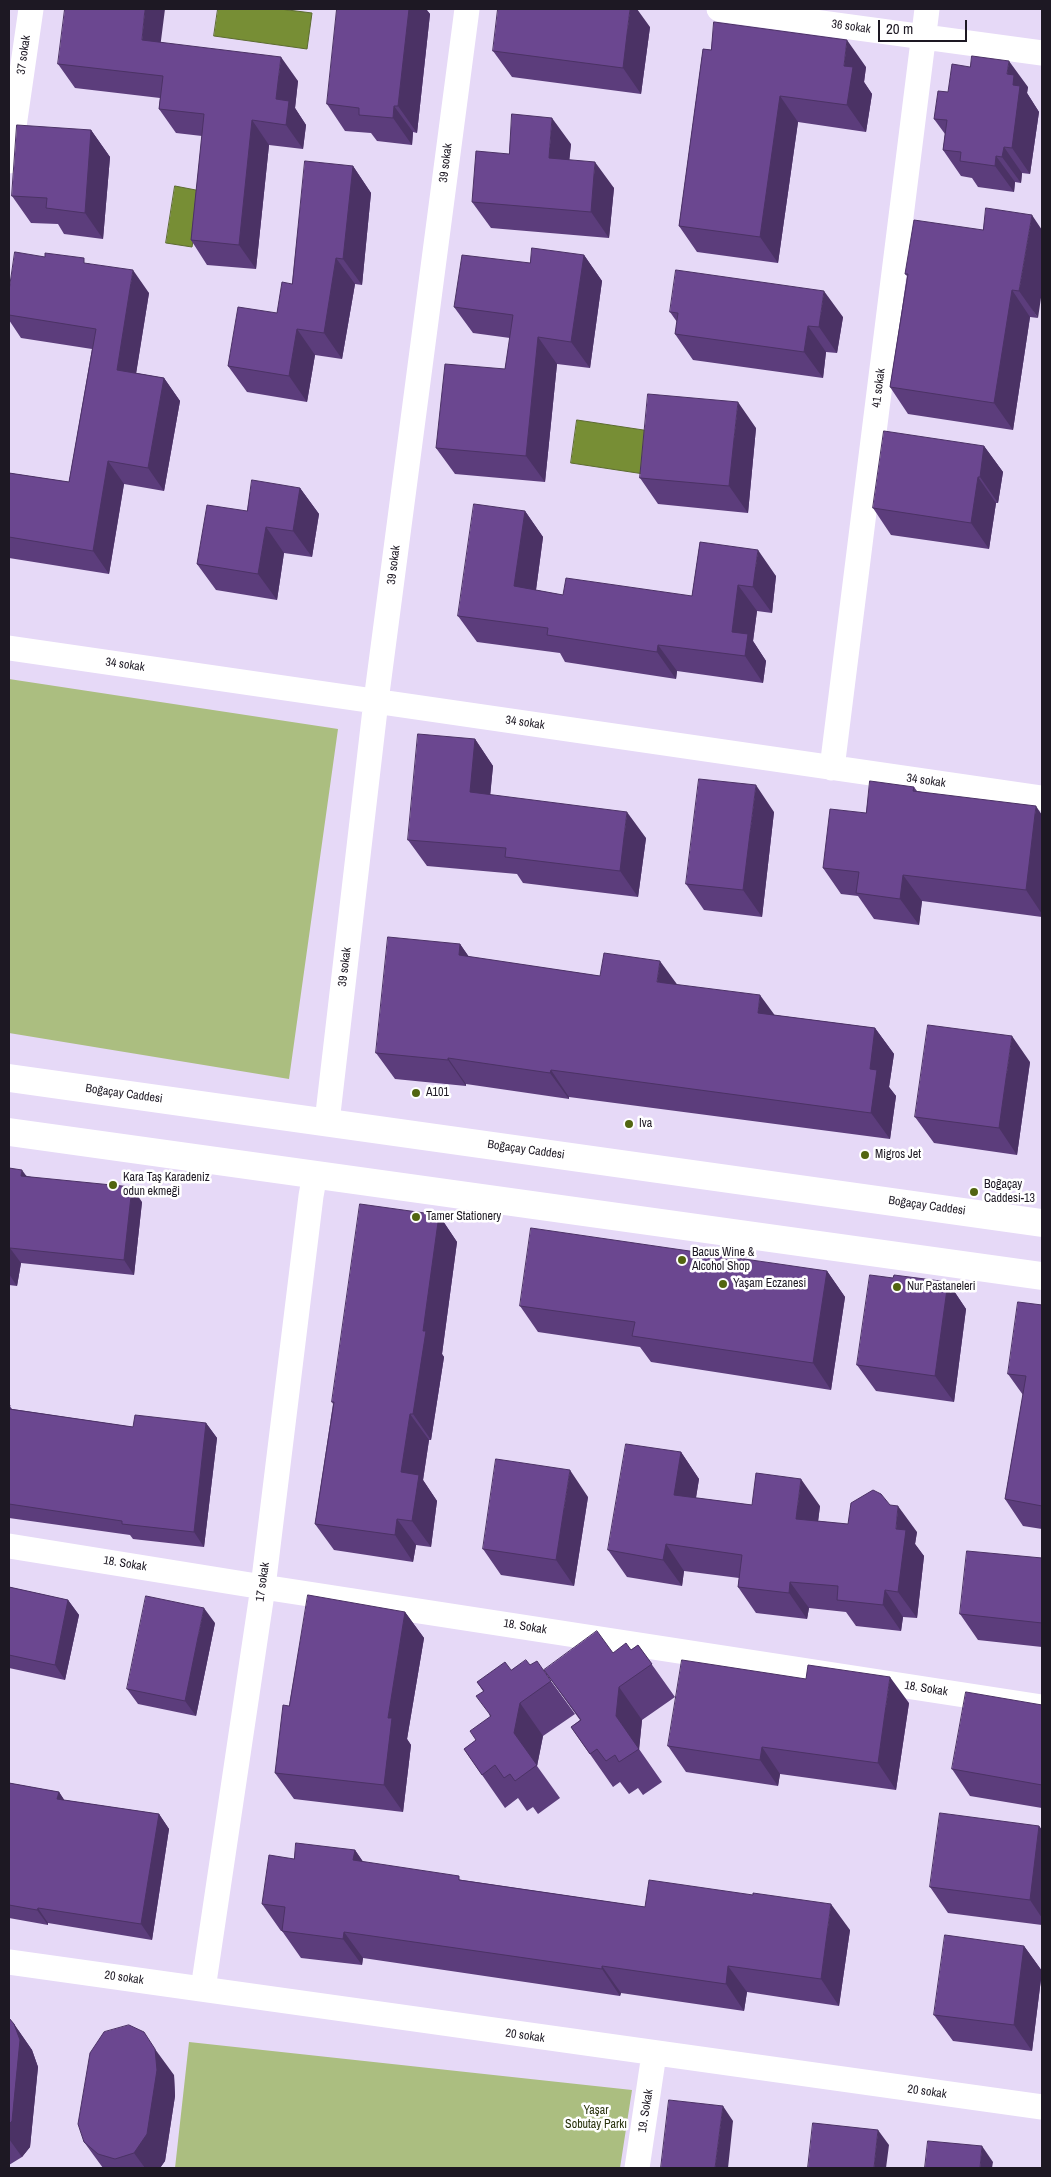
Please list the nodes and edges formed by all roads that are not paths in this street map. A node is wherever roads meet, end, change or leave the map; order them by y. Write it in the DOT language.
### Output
graph roads {
  1 [pos="31,9"];
  2 [pos="466,9"];
  3 [pos="719,9"];
  4 [pos="927,9"];
  5 [pos="923,36"];
  6 [pos="1042,52"];
  7 [pos="9,161"];
  8 [pos="9,648"];
  9 [pos="376,701"];
  10 [pos="832,768"];
  11 [pos="1042,798"];
  12 [pos="9,1078"];
  13 [pos="327,1122"];
  14 [pos="9,1132"];
  15 [pos="316,1174"];
  16 [pos="1042,1223"];
  17 [pos="1042,1276"];
  18 [pos="9,1546"];
  19 [pos="263,1587"];
  20 [pos="1042,1707"];
  21 [pos="9,1962"];
  22 [pos="204,1989"];
  23 [pos="654,2054"];
  24 [pos="1042,2108"];
  25 [pos="637,2168"];
  1 -- 7 [label="street, 37 sokak"];
  2 -- 9 [label="street, 39 sokak"];
  3 -- 5 [label="street, 36 sokak"];
  4 -- 5 [label="street, 41 sokak"];
  5 -- 6 [label="street, 36 sokak"];
  5 -- 10 [label="street, 41 sokak"];
  8 -- 9 [label="street, 34 sokak"];
  9 -- 10 [label="street, 34 sokak"];
  9 -- 13 [label="street, 39 sokak"];
  10 -- 11 [label="street, 34 sokak"];
  12 -- 13 [label="main road, Boğaçay Caddesi"];
  13 -- 16 [label="main road, Boğaçay Caddesi"];
  14 -- 15 [label="main road"];
  15 -- 17 [label="main road"];
  15 -- 19 [label="street, 17 sokak"];
  18 -- 19 [label="street, 18. Sokak"];
  19 -- 20 [label="street, 18. Sokak"];
  19 -- 22 [label="street, 17 sokak"];
  21 -- 22 [label="street, 20 sokak"];
  22 -- 23 [label="street, 20 sokak"];
  23 -- 24 [label="street, 20 sokak"];
  23 -- 25 [label="street, 19. Sokak"];
}
